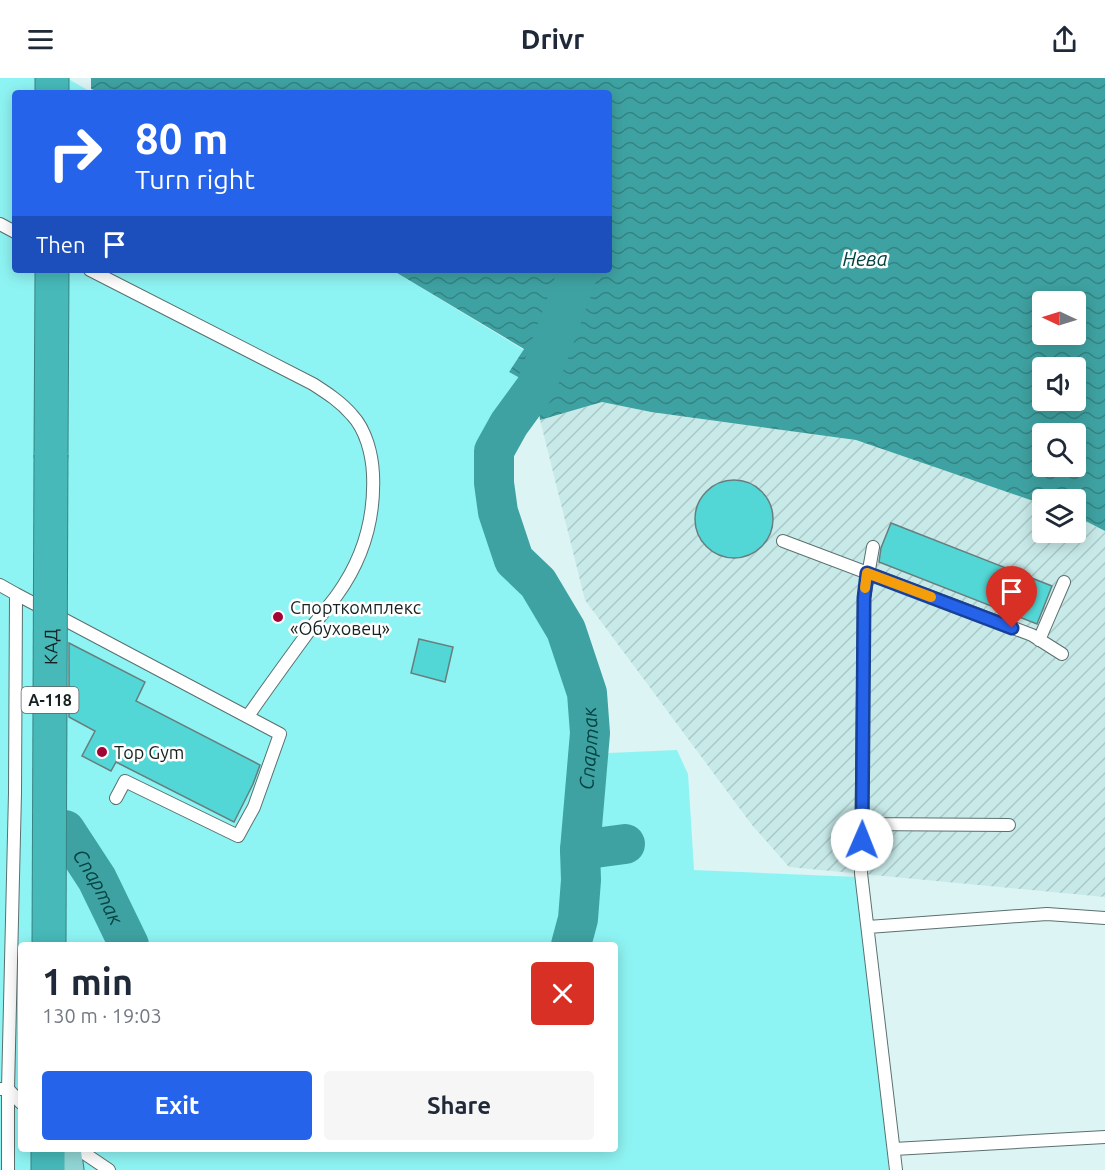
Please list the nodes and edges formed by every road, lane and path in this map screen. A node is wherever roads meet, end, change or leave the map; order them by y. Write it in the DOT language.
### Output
graph roads {
  1 [pos="52,273"];
  2 [pos="96,273"];
  3 [pos="783,541"];
  4 [pos="873,547"];
  5 [pos="867,573"];
  6 [pos="1064,582"];
  7 [pos="0,585"];
  8 [pos="16,594"];
  9 [pos="1039,640"];
  10 [pos="1062,654"];
  11 [pos="248,716"];
  12 [pos="117,798"];
  13 [pos="862,824"];
  14 [pos="1009,825"];
  15 [pos="1105,918"];
  16 [pos="868,927"];
  17 [pos="49,942"];
  18 [pos="4,1089"];
  19 [pos="18,1101"];
  20 [pos="1105,1137"];
  21 [pos="894,1149"];
  22 [pos="48,1152"];
  23 [pos="64,1152"];
  24 [pos="82,1152"];
  25 [pos="8,1170"];
  26 [pos="48,1170"];
  27 [pos="67,1170"];
  28 [pos="109,1170"];
  29 [pos="896,1170"];
  1 -- 17 [label="highway, КАД / А-118, bridge"];
  2 -- 11 [label="lane"];
  3 -- 5 [label="lane"];
  4 -- 5 [label="lane"];
  5 -- 9 [label="lane"];
  5 -- 13 [label="lane"];
  6 -- 9 [label="lane"];
  7 -- 8 [label="lane"];
  8 -- 11 [label="lane"];
  8 -- 18 [label="lane"];
  9 -- 10 [label="lane"];
  11 -- 12 [label="lane"];
  13 -- 14 [label="lane"];
  13 -- 16 [label="lane"];
  15 -- 16 [label="lane"];
  16 -- 21 [label="lane"];
  18 -- 19 [label="lane"];
  18 -- 25 [label="lane"];
  20 -- 21 [label="lane"];
  21 -- 29 [label="lane"];
  22 -- 26 [label="highway"];
  23 -- 27 [label="main road"];
  24 -- 28 [label="lane"];
}
